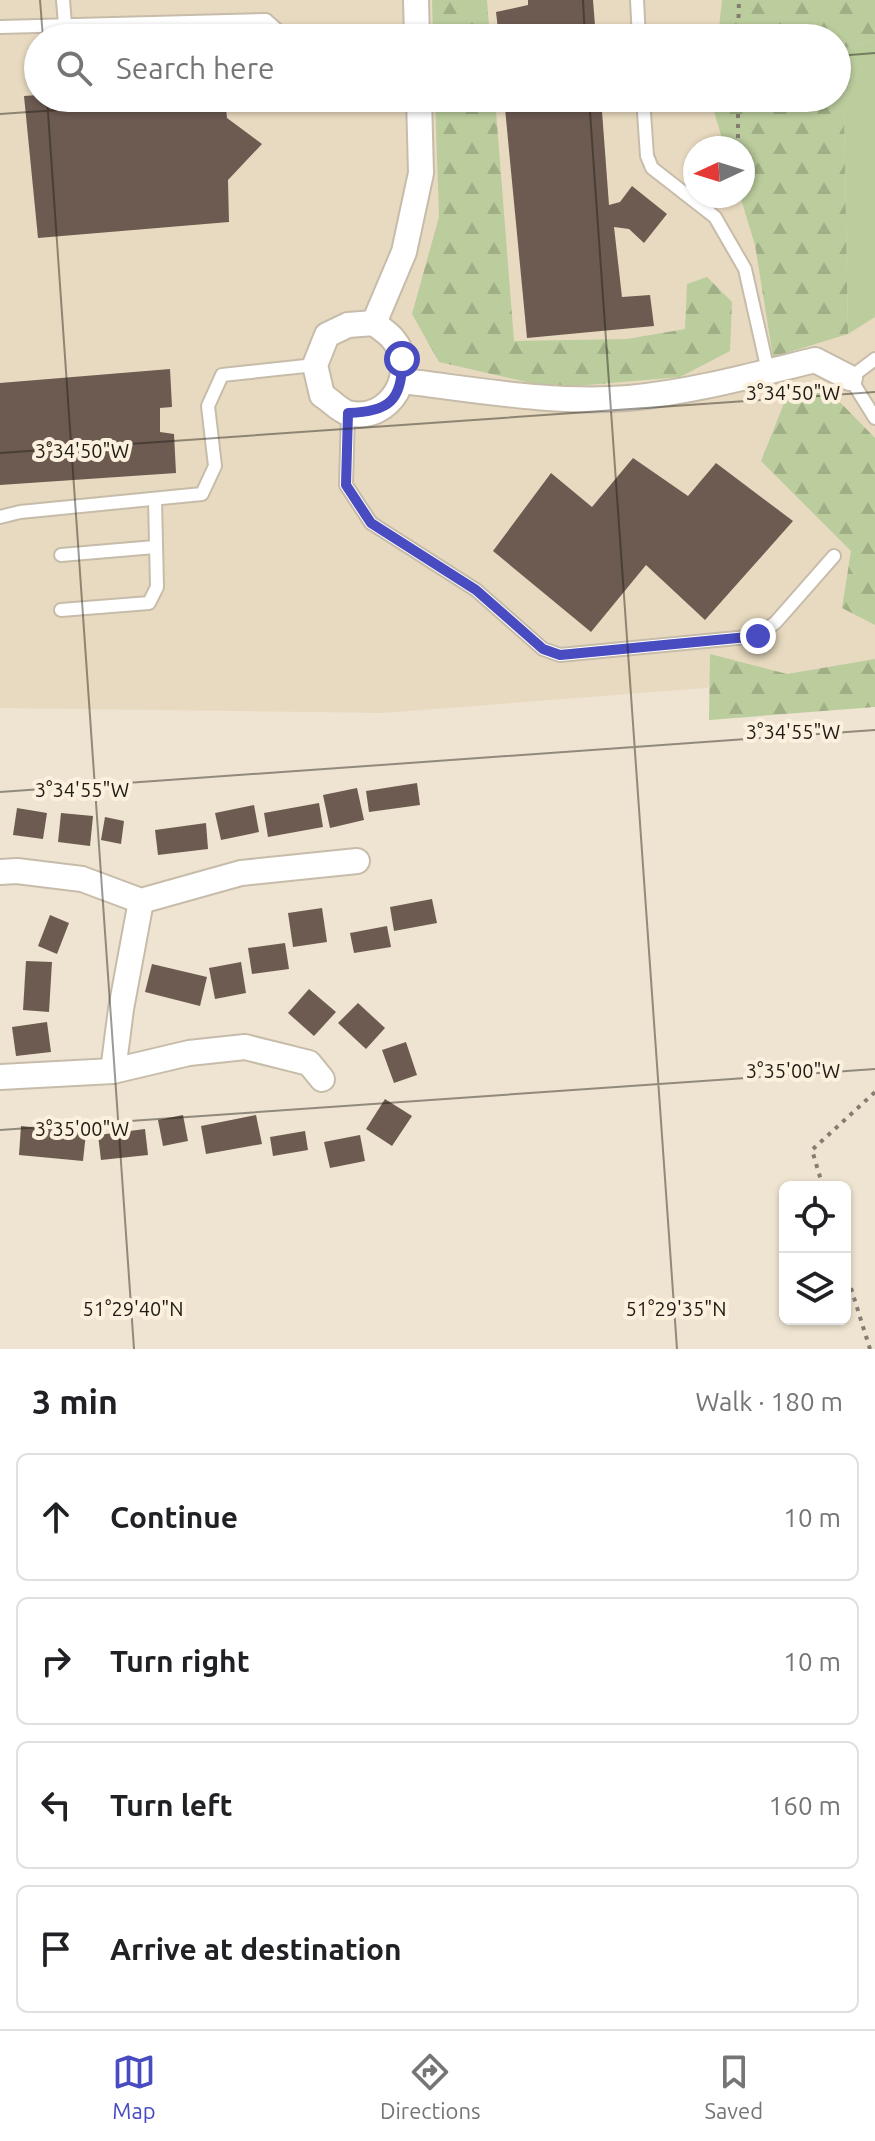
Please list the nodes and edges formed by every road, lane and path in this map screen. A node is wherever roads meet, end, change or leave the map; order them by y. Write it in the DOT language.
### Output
graph roads {
  1 [pos="63,0"];
  2 [pos="416,0"];
  3 [pos="637,0"];
  4 [pos="739,0"];
  5 [pos="65,24"];
  6 [pos="270,24"];
  7 [pos="417,24"];
  8 [pos="638,24"];
  9 [pos="738,24"];
  10 [pos="24,26"];
  11 [pos="0,27"];
  12 [pos="419,112"];
  13 [pos="644,112"];
  14 [pos="738,112"];
  15 [pos="738,136"];
  16 [pos="374,323"];
  17 [pos="875,359"];
  18 [pos="315,365"];
  19 [pos="768,371"];
  20 [pos="850,378"];
  21 [pos="403,381"];
  22 [pos="348,413"];
  23 [pos="875,418"];
  24 [pos="155,499"];
  25 [pos="0,517"];
  26 [pos="155,547"];
  27 [pos="61,555"];
  28 [pos="834,556"];
  29 [pos="61,610"];
  30 [pos="357,861"];
  31 [pos="0,872"];
  32 [pos="141,901"];
  33 [pos="113,1071"];
  34 [pos="0,1077"];
  35 [pos="322,1079"];
  36 [pos="875,1092"];
  37 [pos="821,1181"];
  38 [pos="851,1288"];
  39 [pos="870,1349"];
  1 -- 5 [label="lane"];
  2 -- 7 [label="street"];
  3 -- 8 [label="lane"];
  4 -- 9 [label="path"];
  5 -- 6 [label="lane"];
  10 -- 11 [label="lane"];
  12 -- 16 [label="street"];
  13 -- 19 [label="lane"];
  14 -- 15 [label="path"];
  16 -- 18 [label="street"];
  16 -- 21 [label="street"];
  17 -- 20 [label="lane"];
  18 -- 22 [label="street"];
  18 -- 24 [label="lane"];
  19 -- 20 [label="street"];
  19 -- 21 [label="street"];
  20 -- 23 [label="lane"];
  21 -- 22 [label="street"];
  22 -- 28 [label="lane"];
  24 -- 25 [label="lane"];
  24 -- 26 [label="lane"];
  26 -- 27 [label="lane"];
  26 -- 29 [label="lane"];
  30 -- 32 [label="street"];
  31 -- 32 [label="street"];
  32 -- 33 [label="street"];
  33 -- 34 [label="street"];
  33 -- 35 [label="street"];
  36 -- 37 [label="path"];
  38 -- 39 [label="path"];
}
